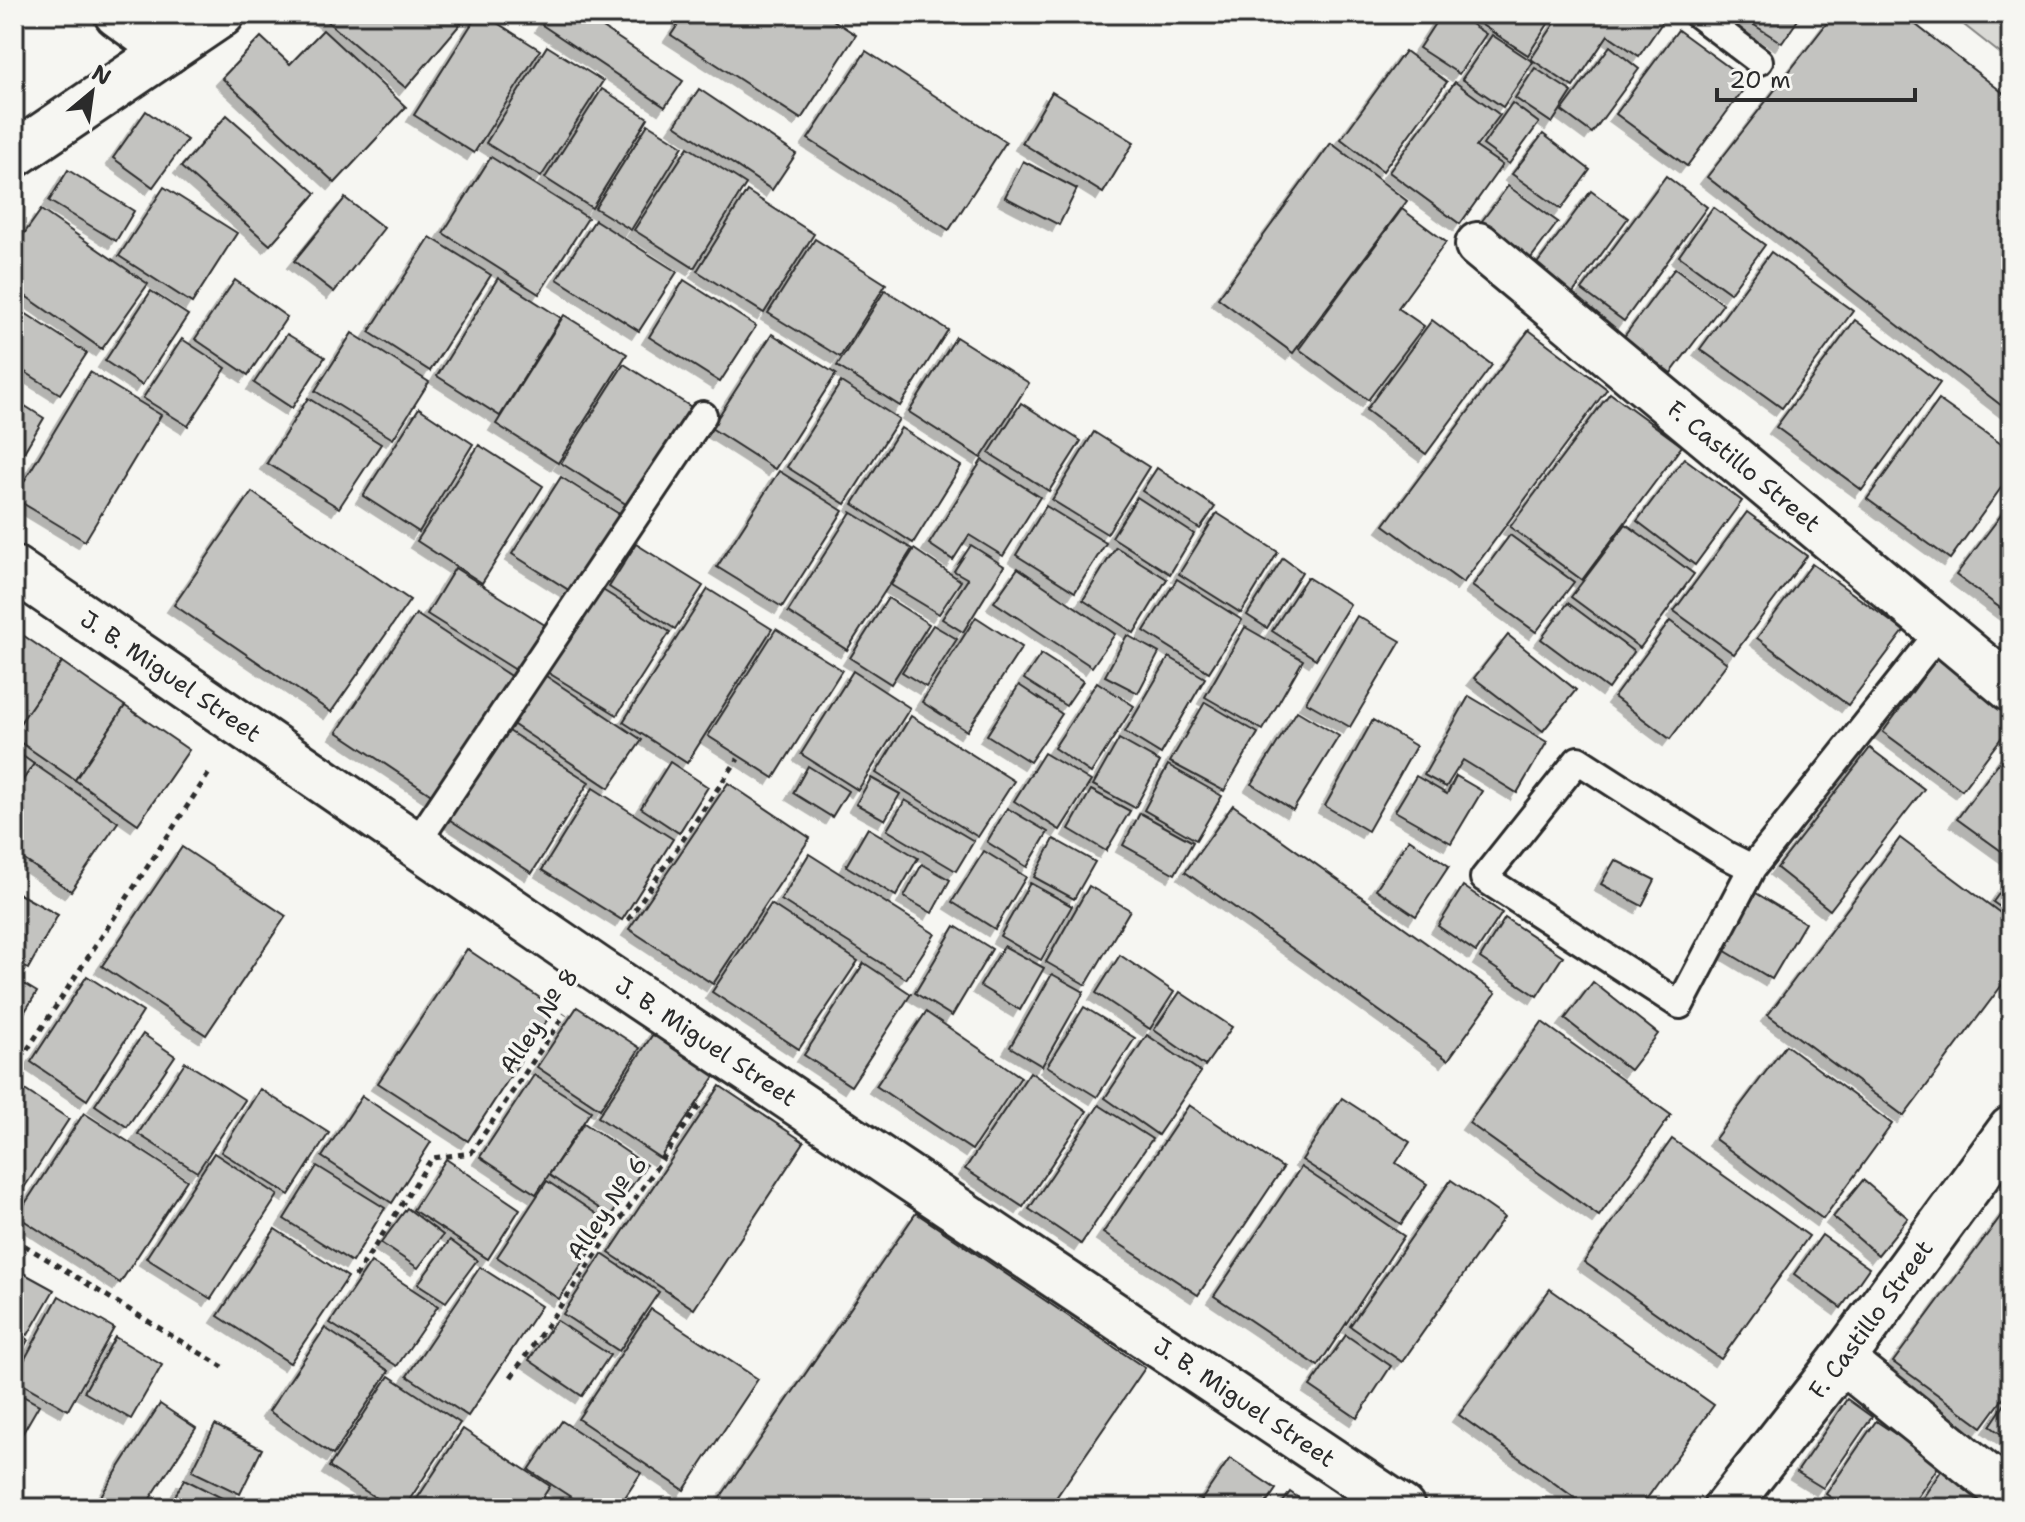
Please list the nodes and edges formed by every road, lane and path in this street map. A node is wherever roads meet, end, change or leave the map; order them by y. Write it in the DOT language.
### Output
graph roads {
  1 [pos="117,14"];
  2 [pos="222,14"];
  3 [pos="1697,14"];
  4 [pos="168,51"];
  5 [pos="1759,61"];
  6 [pos="14,155"];
  7 [pos="1478,245"];
  8 [pos="703,415"];
  9 [pos="14,569"];
  10 [pos="1941,630"];
  11 [pos="2011,689"];
  12 [pos="240,726"];
  13 [pos="738,759"];
  14 [pos="415,845"];
  15 [pos="1752,868"];
  16 [pos="596,968"];
  17 [pos="733,1059"];
  18 [pos="14,1070"];
  19 [pos="2011,1129"];
  20 [pos="14,1239"];
  21 [pos="355,1277"];
  22 [pos="1842,1360"];
  23 [pos="223,1367"];
  24 [pos="511,1377"];
  25 [pos="2011,1496"];
  26 [pos="1402,1508"];
  27 [pos="1726,1508"];
  1 -- 4 [label="street"];
  2 -- 4 [label="street"];
  3 -- 5 [label="lane"];
  4 -- 6 [label="street"];
  7 -- 10 [label="street, F. Castillo Street"];
  8 -- 14 [label="lane"];
  9 -- 12 [label="street, J. B. Miguel Street"];
  10 -- 11 [label="street, F. Castillo Street"];
  10 -- 15 [label="lane"];
  12 -- 14 [label="street, J. B. Miguel Street"];
  12 -- 18 [label="path"];
  13 -- 16 [label="path, Alley № 8"];
  14 -- 16 [label="street, J. B. Miguel Street"];
  15 -- 15 [label="lane"];
  16 -- 17 [label="street, J. B. Miguel Street"];
  16 -- 21 [label="path, Alley № 8"];
  17 -- 24 [label="path, Alley № 6"];
  17 -- 26 [label="street, J. B. Miguel Street"];
  19 -- 22 [label="street, F. Castillo Street"];
  20 -- 23 [label="path"];
  22 -- 25 [label="street"];
  22 -- 27 [label="street, F. Castillo Street"];
}
